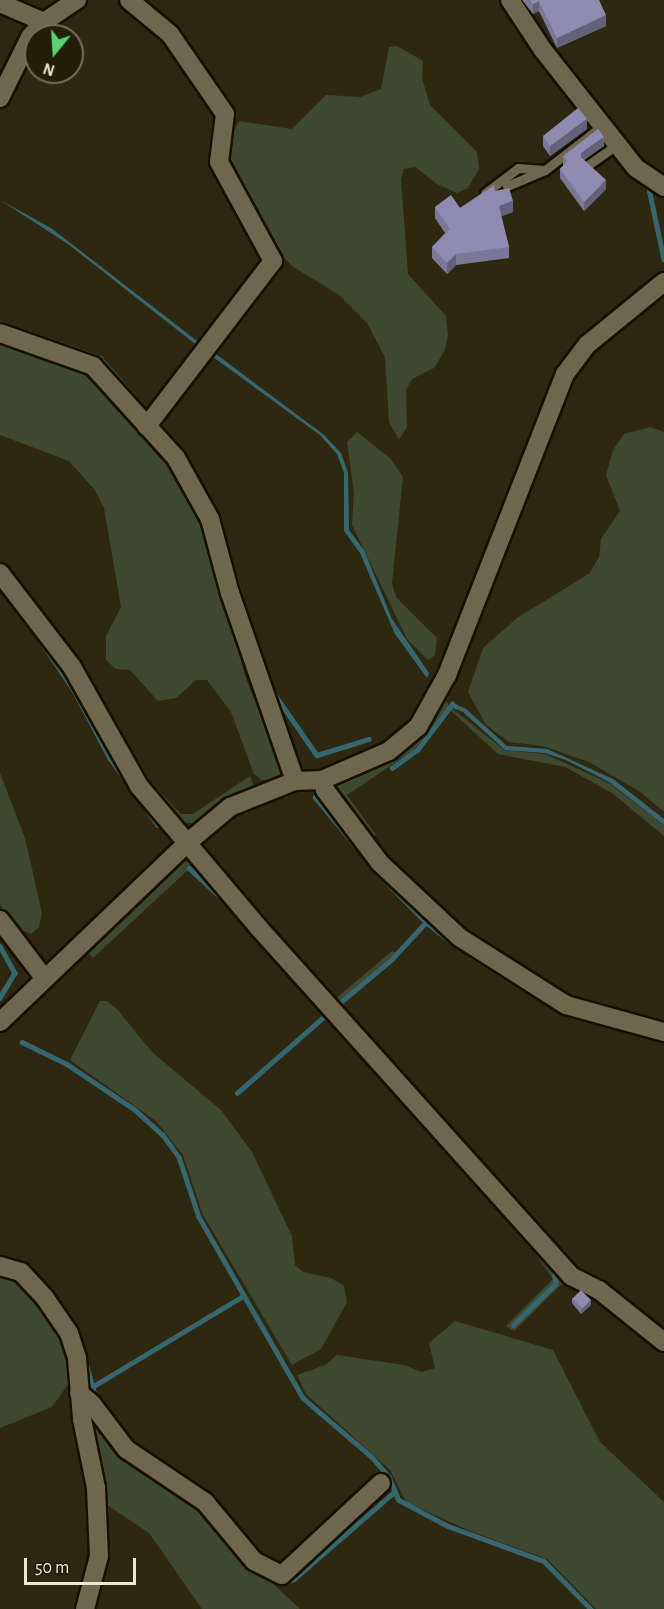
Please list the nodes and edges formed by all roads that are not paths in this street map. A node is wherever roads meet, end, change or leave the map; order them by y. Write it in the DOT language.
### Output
graph roads {
  1 [pos="76,0"];
  2 [pos="129,0"];
  3 [pos="510,0"];
  4 [pos="0,3"];
  5 [pos="44,22"];
  6 [pos="0,98"];
  7 [pos="602,126"];
  8 [pos="618,145"];
  9 [pos="588,165"];
  10 [pos="545,170"];
  11 [pos="507,186"];
  12 [pos="664,187"];
  13 [pos="478,200"];
  14 [pos="664,282"];
  15 [pos="0,333"];
  16 [pos="147,426"];
  17 [pos="0,573"];
  18 [pos="322,780"];
  19 [pos="295,781"];
  20 [pos="187,843"];
  21 [pos="0,920"];
  22 [pos="45,979"];
  23 [pos="0,1022"];
  24 [pos="664,1032"];
  25 [pos="0,1266"];
  26 [pos="664,1342"];
  27 [pos="79,1393"];
  28 [pos="381,1483"];
  29 [pos="85,1609"];
  1 -- 5 [label="street"];
  2 -- 16 [label="street"];
  3 -- 7 [label="street"];
  4 -- 5 [label="street"];
  5 -- 6 [label="street"];
  7 -- 8 [label="street"];
  7 -- 10 [label="lane"];
  8 -- 9 [label="lane"];
  8 -- 12 [label="street"];
  10 -- 11 [label="lane"];
  10 -- 13 [label="lane"];
  14 -- 18 [label="street"];
  15 -- 16 [label="street"];
  16 -- 19 [label="street"];
  17 -- 20 [label="street"];
  18 -- 19 [label="street"];
  18 -- 24 [label="street"];
  19 -- 20 [label="street"];
  20 -- 22 [label="street"];
  20 -- 26 [label="street"];
  21 -- 22 [label="street"];
  22 -- 23 [label="street"];
  25 -- 27 [label="street"];
  27 -- 28 [label="street"];
  27 -- 29 [label="street"];
}
